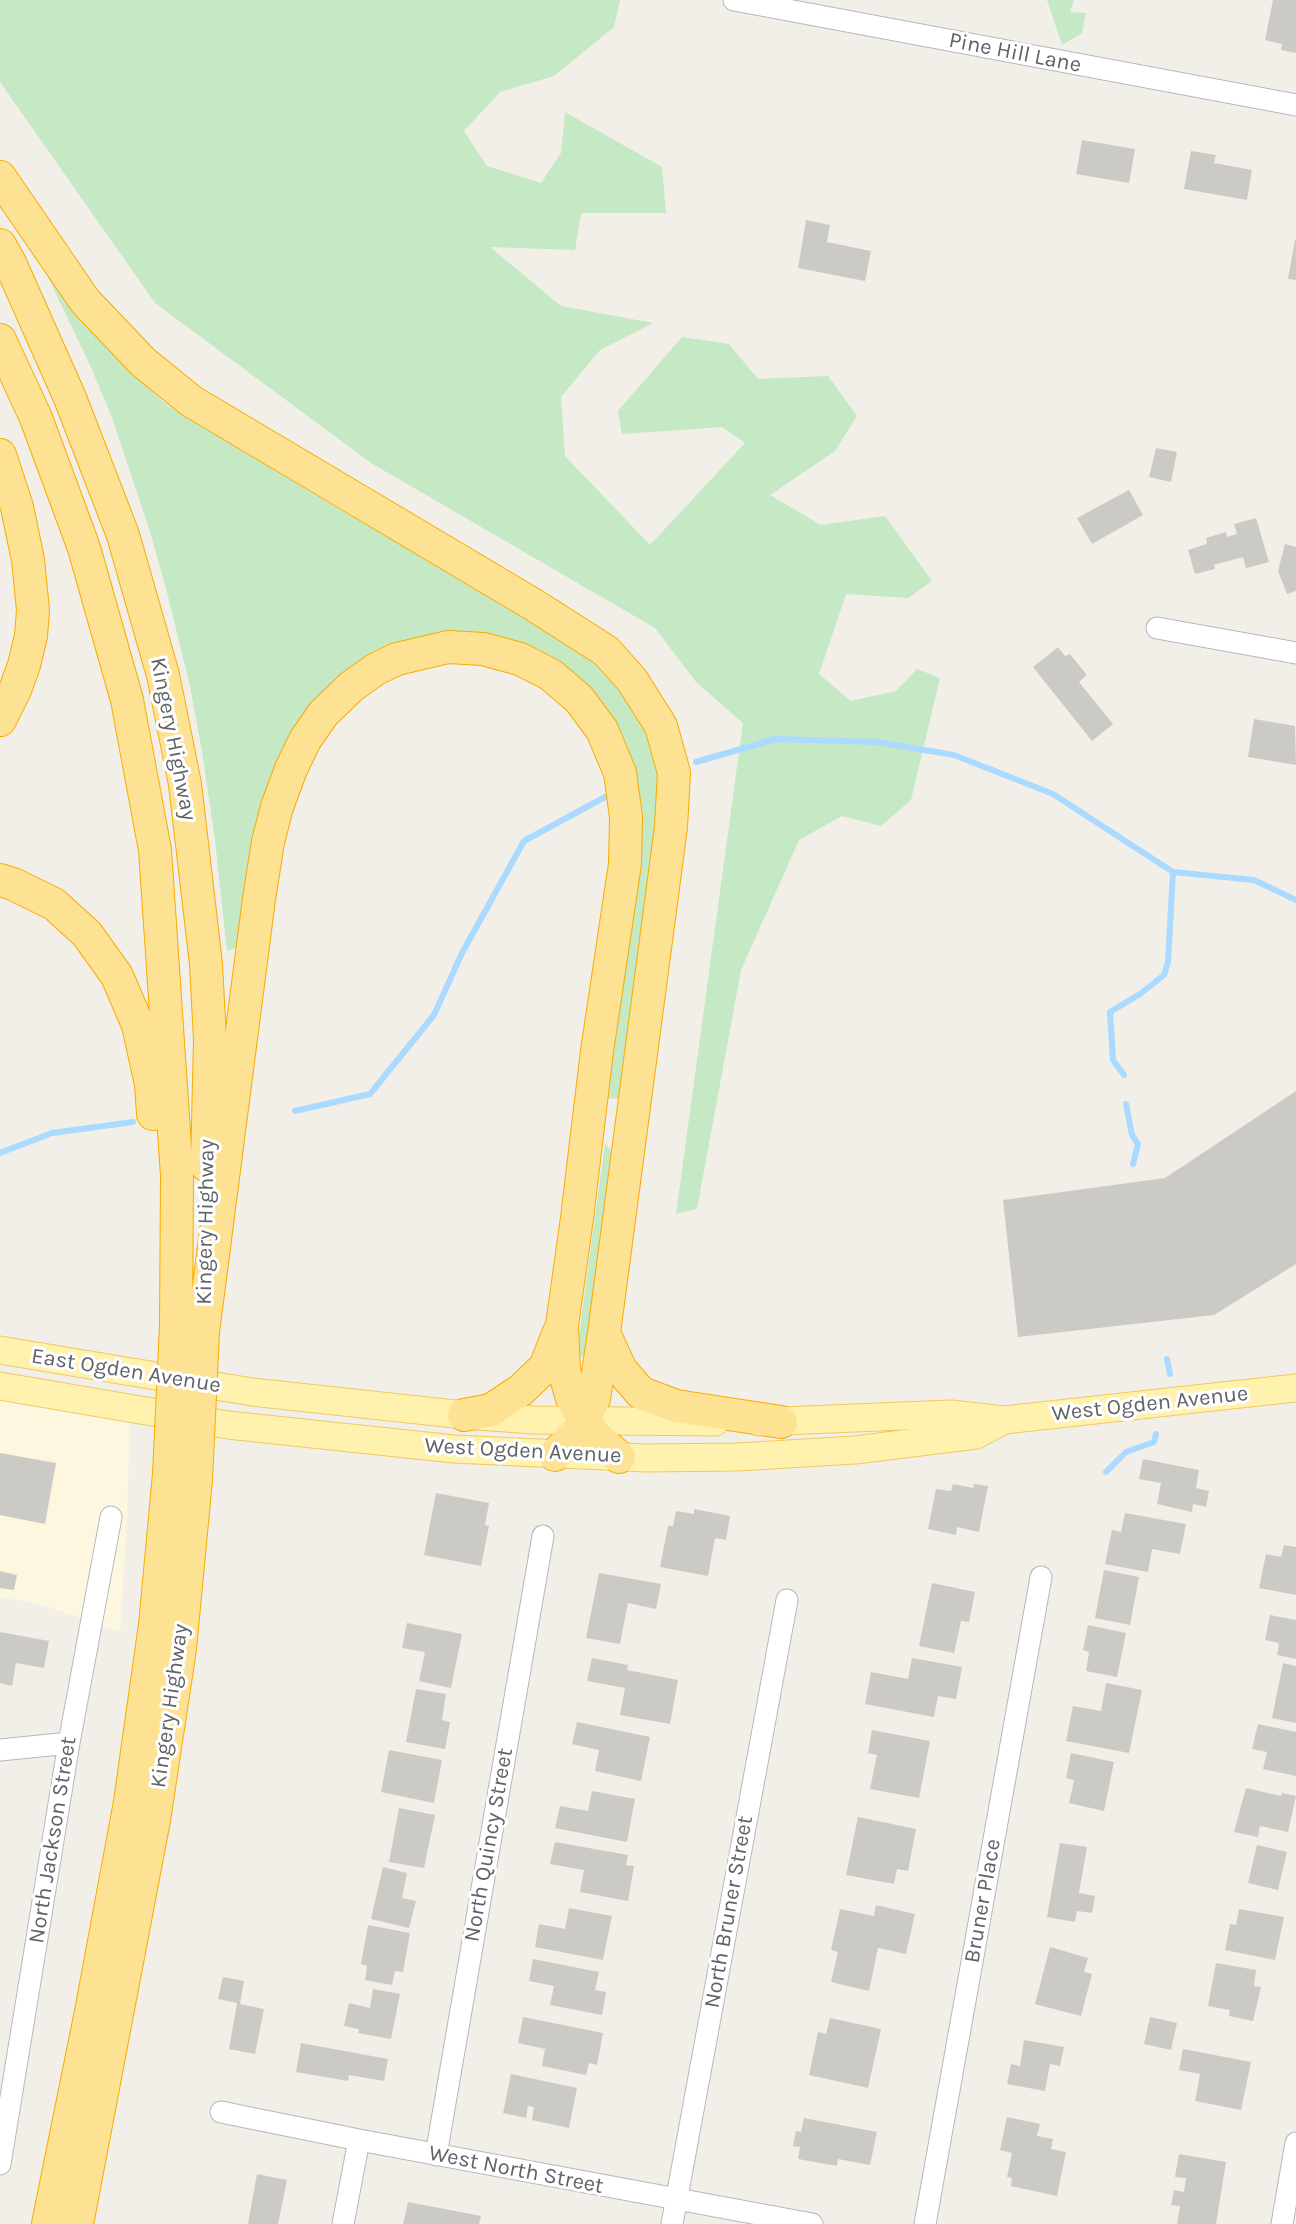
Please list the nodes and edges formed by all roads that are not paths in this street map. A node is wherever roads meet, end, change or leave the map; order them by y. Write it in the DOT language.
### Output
graph roads {
  1 [pos="735,0"];
  2 [pos="1296,105"];
  3 [pos="0,177"];
  4 [pos="0,245"];
  5 [pos="0,340"];
  6 [pos="0,455"];
  7 [pos="1157,628"];
  8 [pos="1296,653"];
  9 [pos="0,720"];
  10 [pos="0,880"];
  11 [pos="562,1325"];
  12 [pos="190,1329"];
  13 [pos="604,1333"];
  14 [pos="0,1350"];
  15 [pos="0,1386"];
  16 [pos="1296,1388"];
  17 [pos="252,1392"];
  18 [pos="40,1393"];
  19 [pos="464,1416"];
  20 [pos="1004,1420"];
  21 [pos="584,1421"];
  22 [pos="781,1422"];
  23 [pos="555,1455"];
  24 [pos="619,1457"];
  25 [pos="183,1477"];
  26 [pos="111,1517"];
  27 [pos="543,1536"];
  28 [pos="1041,1577"];
  29 [pos="787,1600"];
  30 [pos="69,1743"];
  31 [pos="0,1750"];
  32 [pos="221,2112"];
  33 [pos="358,2140"];
  34 [pos="1296,2143"];
  35 [pos="436,2155"];
  36 [pos="0,2164"];
  37 [pos="676,2199"];
  38 [pos="48,2224"];
  39 [pos="77,2224"];
  40 [pos="344,2224"];
  41 [pos="672,2224"];
  42 [pos="812,2224"];
  43 [pos="925,2224"];
  44 [pos="1282,2224"];
  1 -- 2 [label="street, Pine Hill Lane"];
  3 -- 13 [label="highway"];
  4 -- 12 [label="highway, Kingery Highway"];
  5 -- 12 [label="highway, Kingery Highway"];
  6 -- 9 [label="highway"];
  7 -- 8 [label="street"];
  10 -- 12 [label="highway"];
  11 -- 12 [label="highway"];
  11 -- 19 [label="highway"];
  11 -- 21 [label="highway"];
  12 -- 25 [label="highway, Kingery Highway, bridge"];
  13 -- 21 [label="highway"];
  13 -- 22 [label="highway"];
  14 -- 17 [label="main road, East Ogden Avenue"];
  15 -- 18 [label="main road, East Ogden Avenue"];
  16 -- 20 [label="main road, West Ogden Avenue"];
  17 -- 19 [label="main road, West Ogden Avenue"];
  18 -- 23 [label="main road, West Ogden Avenue"];
  19 -- 21 [label="main road, West Ogden Avenue"];
  20 -- 22 [label="main road, West Ogden Avenue"];
  20 -- 24 [label="main road, West Ogden Avenue"];
  21 -- 22 [label="main road, West Ogden Avenue"];
  21 -- 23 [label="highway"];
  21 -- 24 [label="highway"];
  23 -- 24 [label="main road, West Ogden Avenue"];
  25 -- 38 [label="highway, Kingery Highway"];
  25 -- 39 [label="highway, Kingery Highway"];
  26 -- 30 [label="street, North Jackson Street"];
  27 -- 35 [label="street, North Quincy Street"];
  28 -- 43 [label="street, Bruner Place"];
  29 -- 37 [label="street, North Bruner Street"];
  30 -- 31 [label="street"];
  30 -- 36 [label="street, North Jackson Street"];
  32 -- 33 [label="street, West North Street"];
  33 -- 35 [label="street, West North Street"];
  33 -- 40 [label="street"];
  34 -- 44 [label="street"];
  35 -- 37 [label="street, West North Street"];
  37 -- 41 [label="street, North Bruner Street"];
  37 -- 42 [label="street, West North Street"];
}
